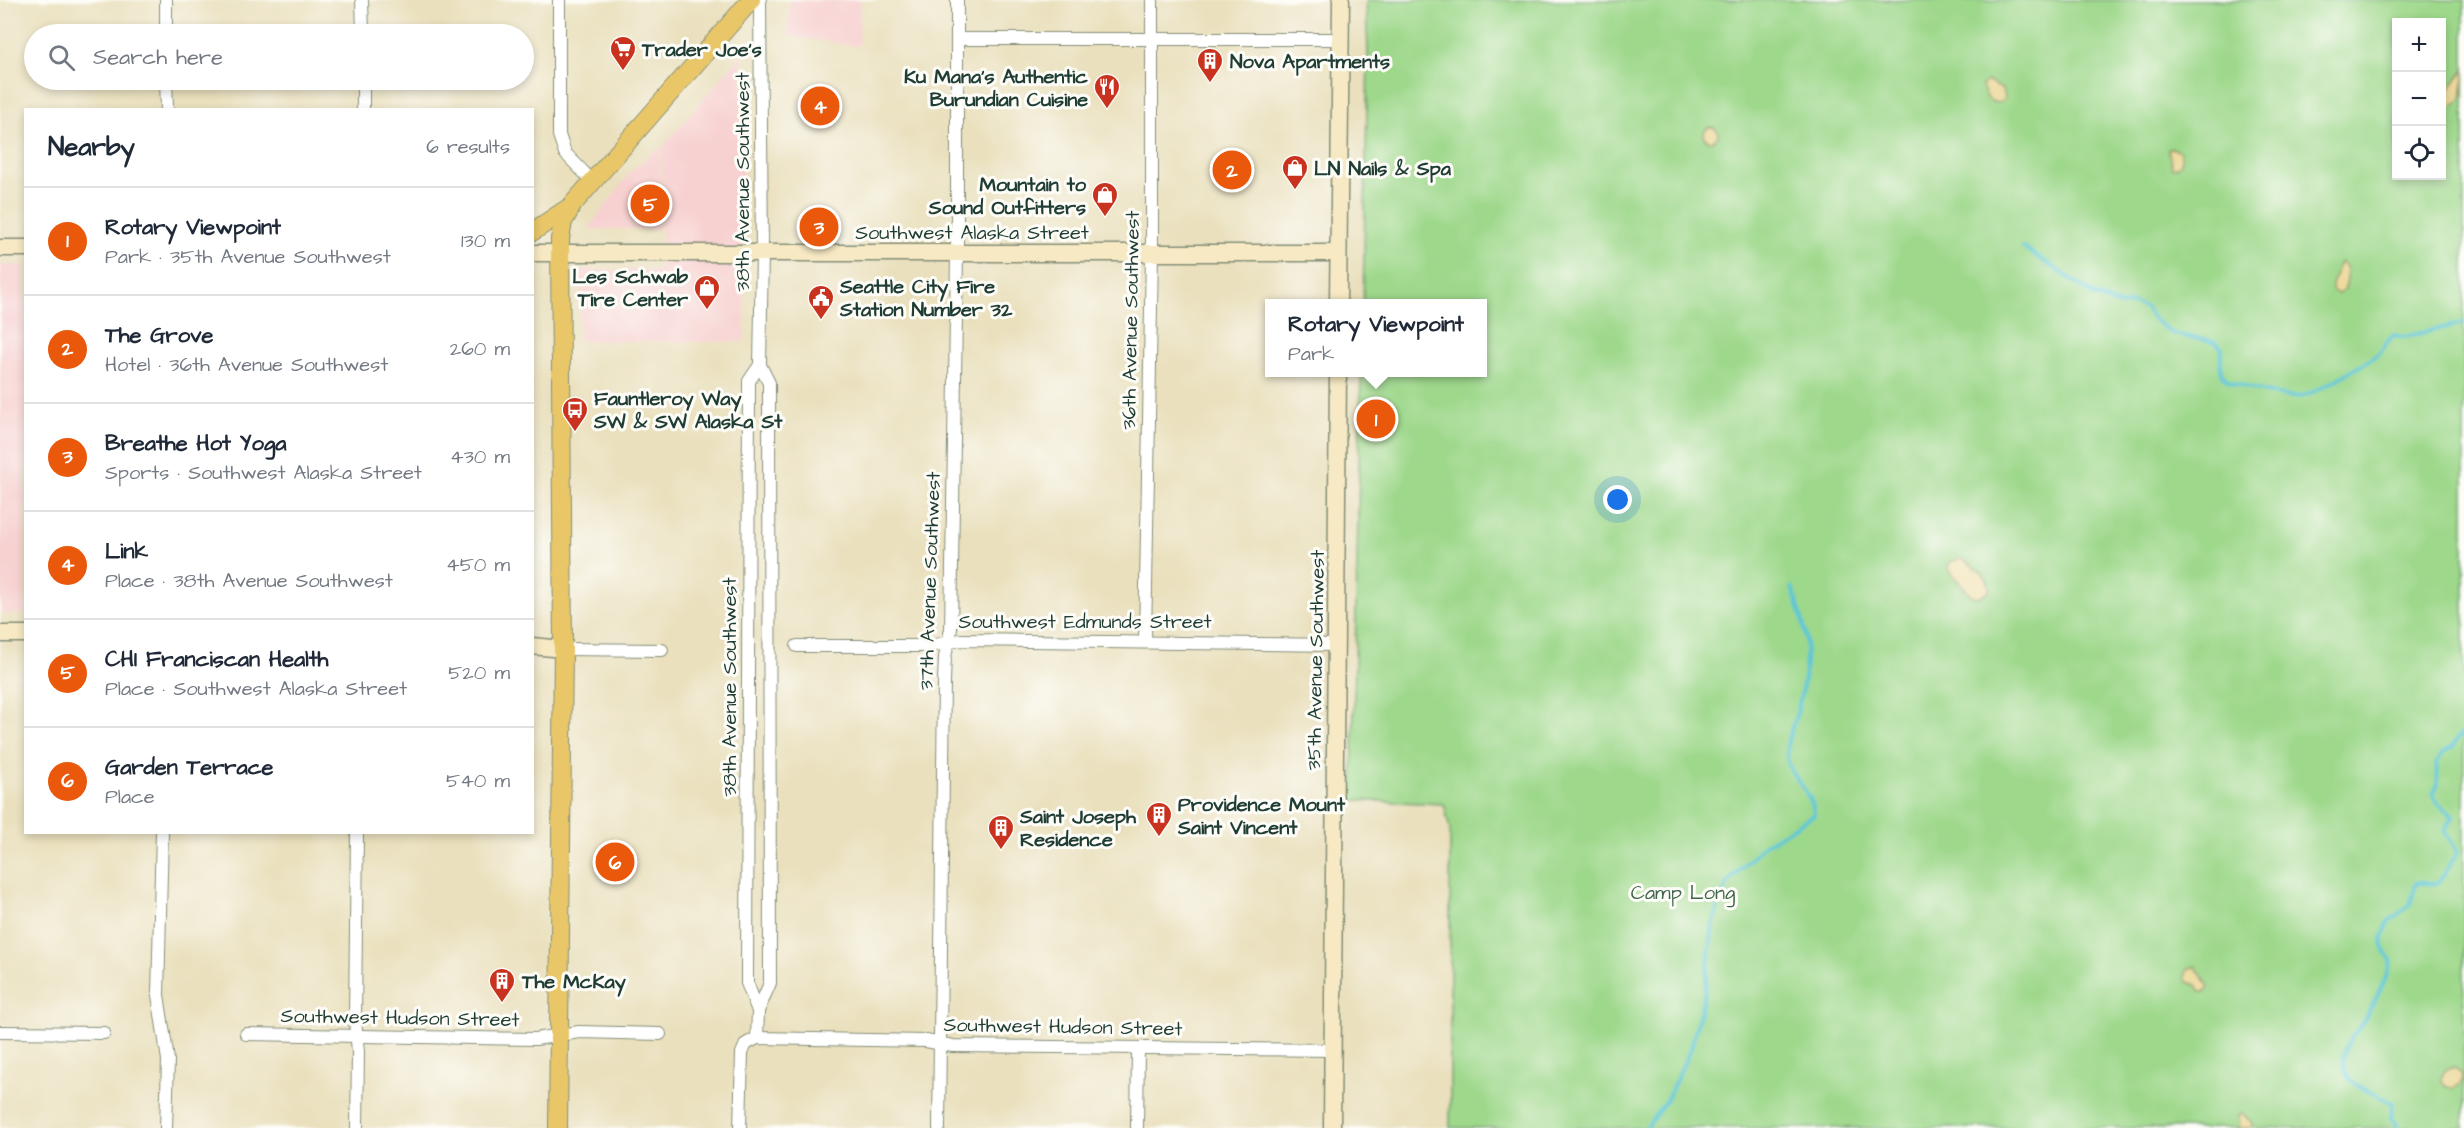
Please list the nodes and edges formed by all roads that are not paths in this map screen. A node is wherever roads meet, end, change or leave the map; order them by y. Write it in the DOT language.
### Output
graph roads {
  1 [pos="166,0"];
  2 [pos="362,0"];
  3 [pos="559,0"];
  4 [pos="751,0"];
  5 [pos="760,0"];
  6 [pos="957,0"];
  7 [pos="1152,0"];
  8 [pos="1341,0"];
  9 [pos="166,24"];
  10 [pos="363,24"];
  11 [pos="957,39"];
  12 [pos="1152,39"];
  13 [pos="1340,39"];
  14 [pos="166,90"];
  15 [pos="363,90"];
  16 [pos="167,108"];
  17 [pos="363,108"];
  18 [pos="593,182"];
  19 [pos="573,204"];
  20 [pos="534,231"];
  21 [pos="0,248"];
  22 [pos="24,248"];
  23 [pos="534,253"];
  24 [pos="561,253"];
  25 [pos="762,253"];
  26 [pos="957,253"];
  27 [pos="1152,253"];
  28 [pos="1338,253"];
  29 [pos="1338,299"];
  30 [pos="760,364"];
  31 [pos="1338,377"];
  32 [pos="0,634"];
  33 [pos="24,634"];
  34 [pos="1145,641"];
  35 [pos="948,643"];
  36 [pos="1336,645"];
  37 [pos="534,646"];
  38 [pos="797,646"];
  39 [pos="564,649"];
  40 [pos="662,650"];
  41 [pos="162,834"];
  42 [pos="357,834"];
  43 [pos="758,1011"];
  44 [pos="0,1032"];
  45 [pos="104,1033"];
  46 [pos="246,1034"];
  47 [pos="660,1034"];
  48 [pos="357,1035"];
  49 [pos="560,1035"];
  50 [pos="757,1038"];
  51 [pos="940,1043"];
  52 [pos="1138,1048"];
  53 [pos="1332,1050"];
  54 [pos="166,1128"];
  55 [pos="357,1128"];
  56 [pos="558,1128"];
  57 [pos="740,1128"];
  58 [pos="939,1128"];
  59 [pos="1137,1128"];
  60 [pos="1332,1128"];
  1 -- 9 [label="street"];
  2 -- 10 [label="street"];
  3 -- 18 [label="street"];
  4 -- 18 [label="main road"];
  5 -- 25 [label="street, 38th Avenue Southwest"];
  6 -- 11 [label="street, 37th Avenue Southwest"];
  7 -- 12 [label="street, 36th Avenue Southwest"];
  8 -- 13 [label="main road"];
  11 -- 12 [label="street"];
  11 -- 26 [label="street, 37th Avenue Southwest"];
  12 -- 13 [label="street"];
  12 -- 27 [label="street, 36th Avenue Southwest"];
  13 -- 28 [label="main road"];
  14 -- 16 [label="street"];
  15 -- 17 [label="street"];
  18 -- 19 [label="main road"];
  19 -- 20 [label="main road"];
  19 -- 24 [label="main road"];
  21 -- 22 [label="main road"];
  23 -- 24 [label="main road, Southwest Alaska Street"];
  24 -- 25 [label="main road, Southwest Alaska Street"];
  24 -- 39 [label="main road"];
  25 -- 26 [label="main road, Southwest Alaska Street"];
  25 -- 30 [label="street, 38th Avenue Southwest"];
  26 -- 27 [label="main road, Southwest Alaska Street"];
  26 -- 35 [label="street, 37th Avenue Southwest"];
  27 -- 28 [label="main road, Southwest Alaska Street"];
  27 -- 34 [label="street, 36th Avenue Southwest"];
  28 -- 29 [label="main road"];
  30 -- 43 [label="street, 38th Avenue Southwest"];
  30 -- 43 [label="street, 38th Avenue Southwest"];
  31 -- 36 [label="main road, 35th Avenue Southwest"];
  32 -- 33 [label="main road"];
  34 -- 35 [label="street, Southwest Edmunds Street"];
  34 -- 36 [label="street, Southwest Edmunds Street"];
  35 -- 38 [label="street, Southwest Edmunds Street"];
  35 -- 51 [label="street, 37th Avenue Southwest"];
  36 -- 53 [label="main road, 35th Avenue Southwest"];
  37 -- 39 [label="main road"];
  39 -- 40 [label="street"];
  39 -- 49 [label="main road"];
  41 -- 54 [label="street"];
  42 -- 48 [label="street"];
  43 -- 50 [label="street, 38th Avenue Southwest"];
  44 -- 45 [label="street"];
  46 -- 48 [label="street, Southwest Hudson Street"];
  47 -- 49 [label="street, Southwest Hudson Street"];
  48 -- 49 [label="street, Southwest Hudson Street"];
  48 -- 55 [label="street"];
  49 -- 56 [label="main road"];
  50 -- 51 [label="street, Southwest Hudson Street"];
  50 -- 57 [label="street"];
  51 -- 52 [label="street, Southwest Hudson Street"];
  51 -- 58 [label="street, 37th Avenue Southwest"];
  52 -- 53 [label="street, Southwest Hudson Street"];
  52 -- 59 [label="street"];
  53 -- 60 [label="main road, 35th Avenue Southwest"];
}
